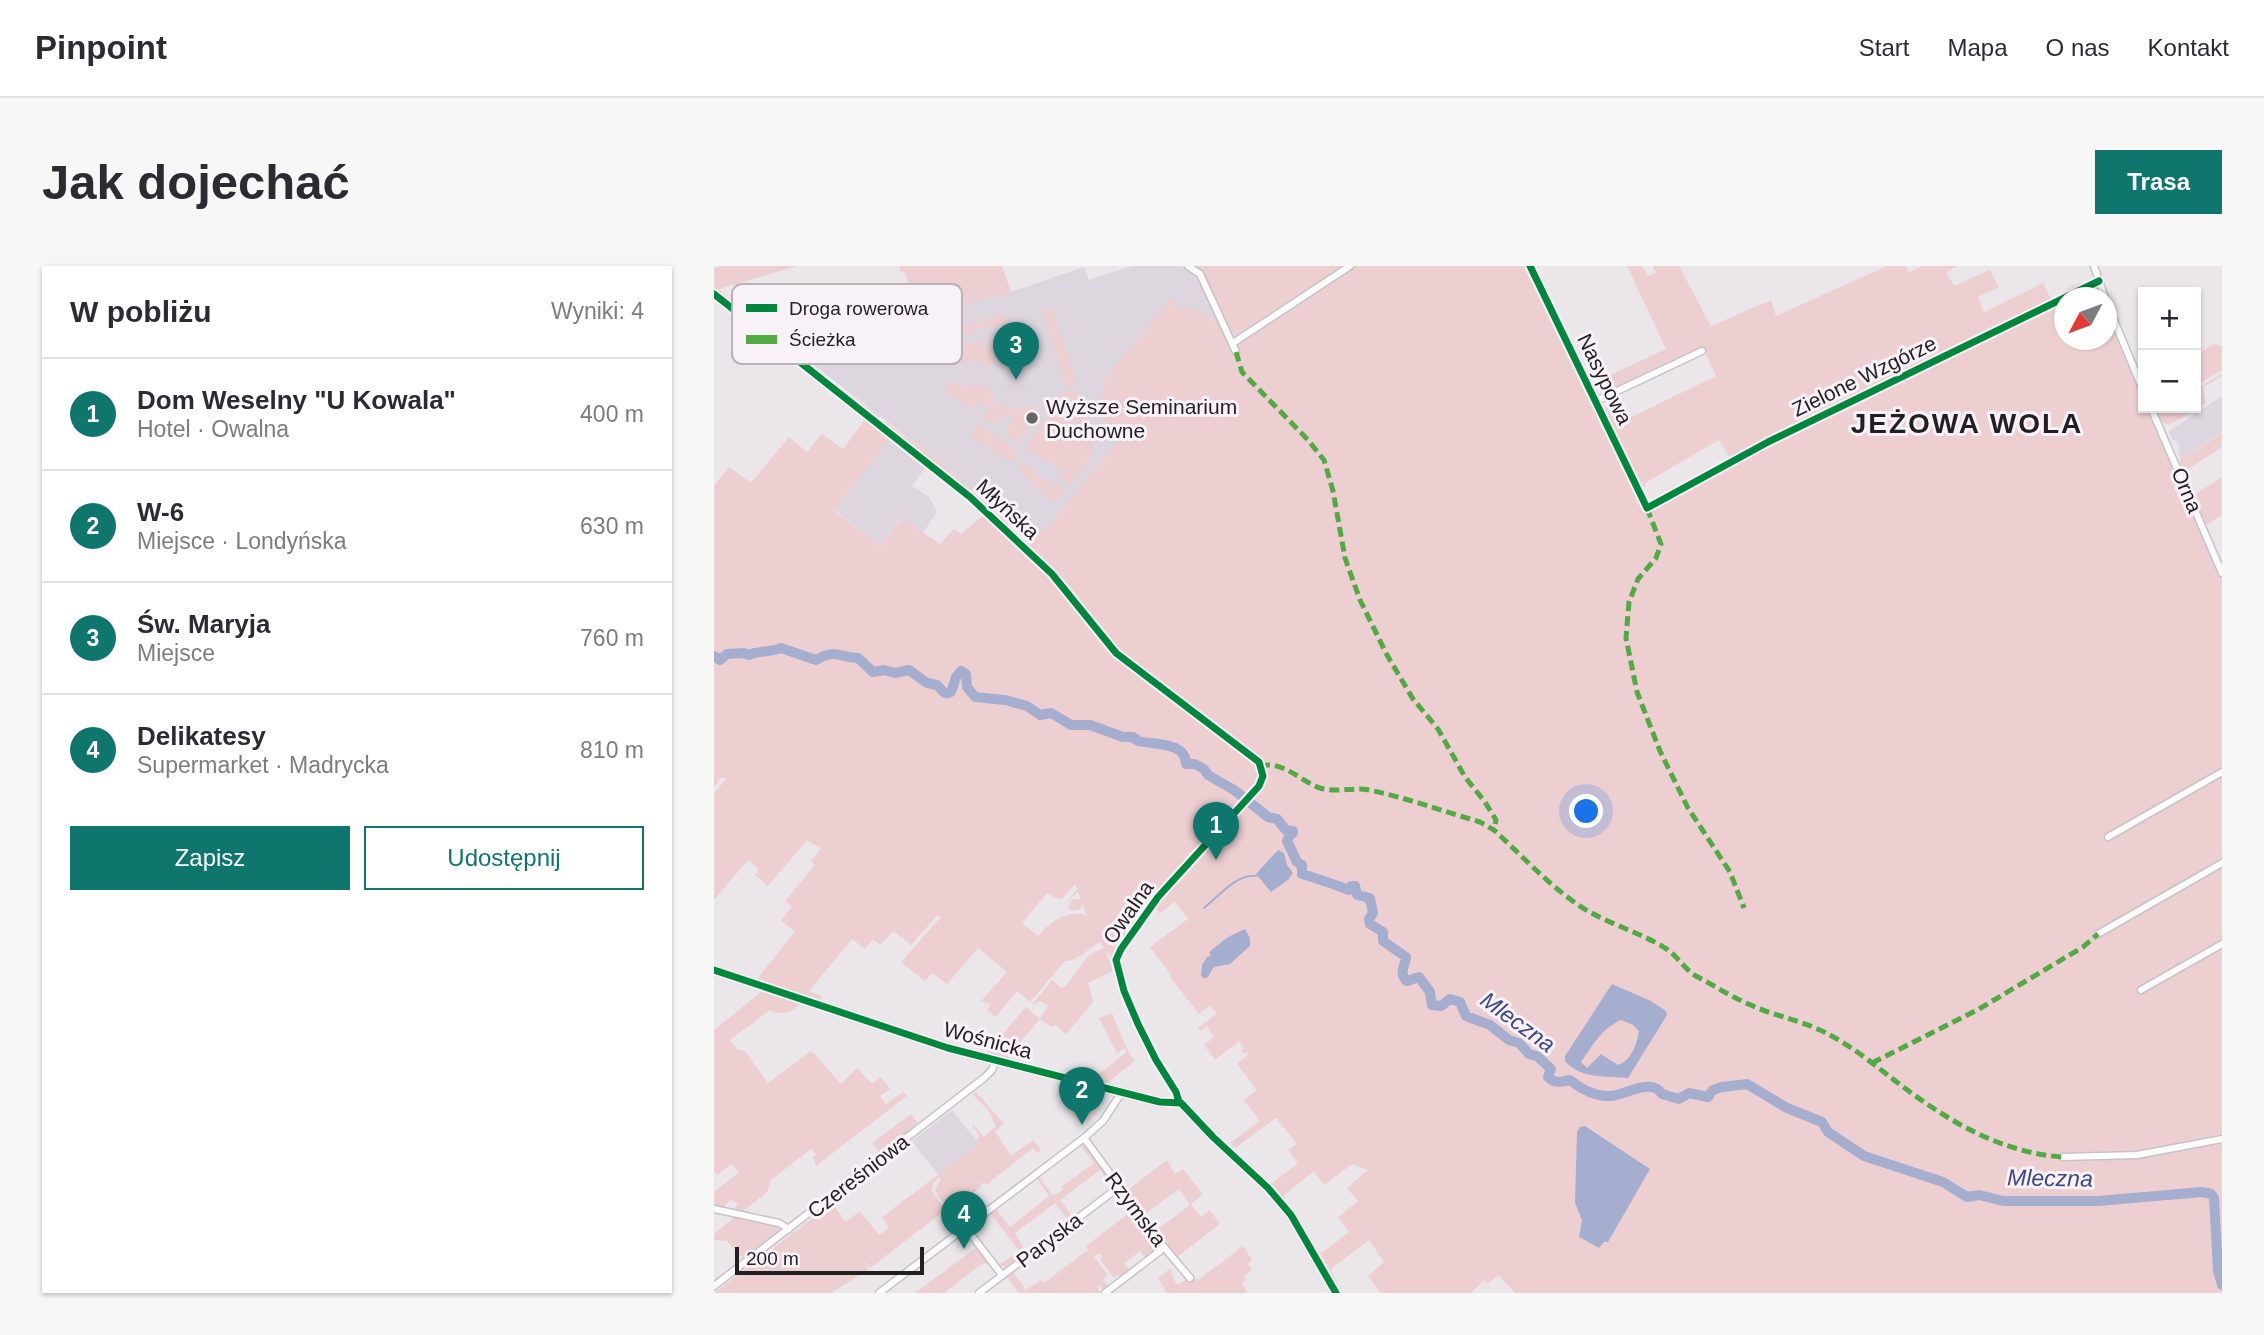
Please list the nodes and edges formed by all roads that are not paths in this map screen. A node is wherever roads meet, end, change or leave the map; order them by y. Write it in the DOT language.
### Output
graph roads {
  1 [pos="1188,266"];
  2 [pos="1350,266"];
  3 [pos="1530,266"];
  4 [pos="2094,266"];
  5 [pos="2099,281"];
  6 [pos="2101,287"];
  7 [pos="714,294"];
  8 [pos="732,309"];
  9 [pos="2117,326"];
  10 [pos="1233,343"];
  11 [pos="1702,351"];
  12 [pos="1236,352"];
  13 [pos="801,364"];
  14 [pos="2138,378"];
  15 [pos="1596,401"];
  16 [pos="2153,413"];
  17 [pos="1647,508"];
  18 [pos="2222,573"];
  19 [pos="1260,766"];
  20 [pos="2222,772"];
  21 [pos="2108,837"];
  22 [pos="2222,863"];
  23 [pos="2098,934"];
  24 [pos="2222,944"];
  25 [pos="714,970"];
  26 [pos="2141,990"];
  27 [pos="996,1061"];
  28 [pos="1122,1092"];
  29 [pos="1179,1101"];
  30 [pos="1084,1138"];
  31 [pos="2222,1139"];
  32 [pos="2062,1157"];
  33 [pos="1119,1187"];
  34 [pos="714,1209"];
  35 [pos="965,1228"];
  36 [pos="789,1229"];
  37 [pos="1163,1246"];
  38 [pos="1002,1275"];
  39 [pos="1190,1278"];
  40 [pos="714,1286"];
  41 [pos="879,1293"];
  42 [pos="979,1293"];
  43 [pos="1105,1293"];
  44 [pos="1336,1293"];
  1 -- 10 [label="street"];
  2 -- 10 [label="street"];
  3 -- 15 [label="street, Nasypowa"];
  4 -- 5 [label="street"];
  5 -- 6 [label="street"];
  5 -- 17 [label="street, Zielone Wzgórze"];
  7 -- 8 [label="street, Młyńska"];
  9 -- 14 [label="street"];
  10 -- 12 [label="street"];
  11 -- 15 [label="street"];
  13 -- 19 [label="street, Młyńska"];
  15 -- 17 [label="street, Nasypowa"];
  16 -- 18 [label="street, Orna"];
  19 -- 29 [label="street, Owalna"];
  20 -- 21 [label="street"];
  22 -- 23 [label="street"];
  24 -- 26 [label="street"];
  25 -- 27 [label="street, Wośnicka"];
  27 -- 28 [label="street, Wośnicka"];
  27 -- 36 [label="street, Czereśniowa"];
  28 -- 29 [label="street, Wośnicka"];
  28 -- 30 [label="street"];
  29 -- 44 [label="street"];
  30 -- 33 [label="street, Rzymska"];
  30 -- 35 [label="street"];
  31 -- 32 [label="street"];
  33 -- 37 [label="street, Rzymska"];
  33 -- 38 [label="street, Paryska"];
  34 -- 36 [label="street"];
  35 -- 38 [label="street"];
  35 -- 41 [label="street"];
  36 -- 40 [label="street, Czereśniowa"];
  37 -- 39 [label="street, Rzymska"];
  37 -- 43 [label="street"];
  38 -- 42 [label="street, Paryska"];
}
